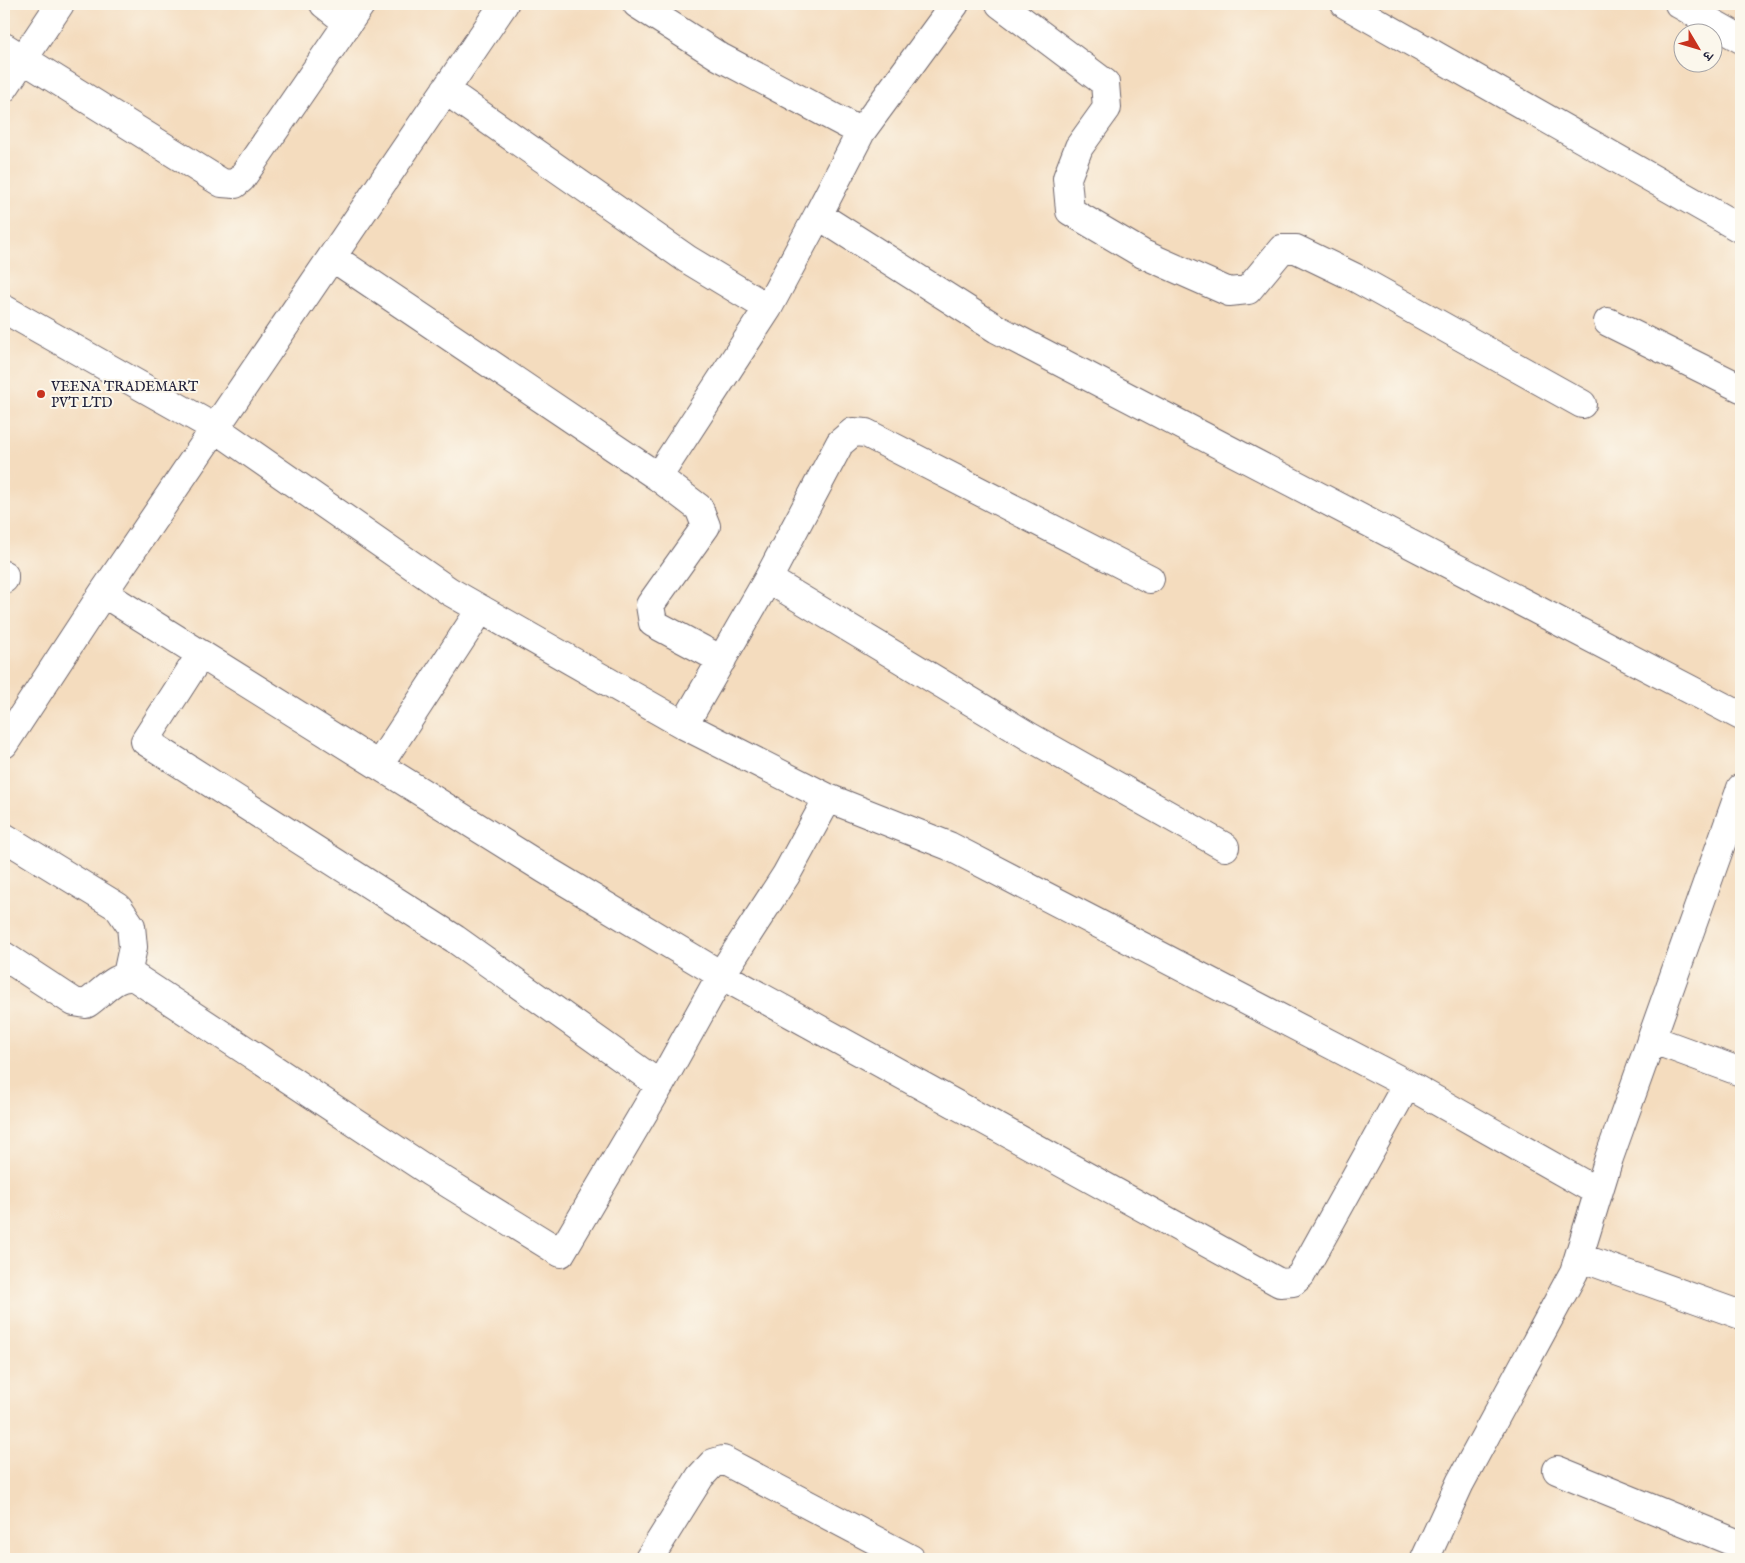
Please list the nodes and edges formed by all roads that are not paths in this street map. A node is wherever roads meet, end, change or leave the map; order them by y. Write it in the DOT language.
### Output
graph roads {
  1 [pos="60,4"];
  2 [pos="324,4"];
  3 [pos="504,4"];
  4 [pos="637,4"];
  5 [pos="955,4"];
  6 [pos="1000,4"];
  7 [pos="1345,4"];
  8 [pos="1680,4"];
  9 [pos="354,13"];
  10 [pos="1741,39"];
  11 [pos="13,53"];
  12 [pos="4,88"];
  13 [pos="445,90"];
  14 [pos="861,132"];
  15 [pos="818,215"];
  16 [pos="1741,229"];
  17 [pos="332,257"];
  18 [pos="768,308"];
  19 [pos="4,309"];
  20 [pos="1608,322"];
  21 [pos="1741,388"];
  22 [pos="1582,404"];
  23 [pos="215,428"];
  24 [pos="658,477"];
  25 [pos="768,579"];
  26 [pos="1150,579"];
  27 [pos="103,593"];
  28 [pos="481,609"];
  29 [pos="201,654"];
  30 [pos="722,660"];
  31 [pos="1741,716"];
  32 [pos="684,725"];
  33 [pos="4,744"];
  34 [pos="379,765"];
  35 [pos="1741,788"];
  36 [pos="828,798"];
  37 [pos="1735,820"];
  38 [pos="4,837"];
  39 [pos="1225,847"];
  40 [pos="4,956"];
  41 [pos="721,975"];
  42 [pos="127,976"];
  43 [pos="1651,1039"];
  44 [pos="1741,1072"];
  45 [pos="1407,1084"];
  46 [pos="660,1086"];
  47 [pos="1598,1192"];
  48 [pos="1578,1257"];
  49 [pos="1741,1315"];
  50 [pos="1557,1470"];
  51 [pos="1741,1545"];
  52 [pos="649,1559"];
  53 [pos="911,1559"];
  54 [pos="1425,1559"];
  1 -- 11 [label="street"];
  2 -- 9 [label="street"];
  3 -- 13 [label="street"];
  4 -- 14 [label="street"];
  5 -- 14 [label="street"];
  6 -- 22 [label="street"];
  7 -- 16 [label="street"];
  8 -- 10 [label="street"];
  9 -- 11 [label="street"];
  11 -- 12 [label="street"];
  13 -- 17 [label="street"];
  13 -- 18 [label="street"];
  14 -- 15 [label="street"];
  15 -- 18 [label="street"];
  15 -- 31 [label="street"];
  17 -- 23 [label="street"];
  17 -- 24 [label="street"];
  18 -- 24 [label="street"];
  19 -- 23 [label="street"];
  20 -- 21 [label="street"];
  23 -- 27 [label="street"];
  23 -- 28 [label="street"];
  24 -- 30 [label="street"];
  25 -- 26 [label="street"];
  25 -- 30 [label="street"];
  25 -- 39 [label="street"];
  27 -- 29 [label="street"];
  27 -- 33 [label="street"];
  28 -- 32 [label="street"];
  28 -- 34 [label="street"];
  29 -- 34 [label="street"];
  29 -- 46 [label="street"];
  30 -- 32 [label="street"];
  32 -- 36 [label="street"];
  34 -- 41 [label="street"];
  35 -- 37 [label="street"];
  36 -- 41 [label="street"];
  36 -- 45 [label="street"];
  37 -- 43 [label="street"];
  38 -- 42 [label="street"];
  40 -- 42 [label="street"];
  41 -- 45 [label="street"];
  41 -- 46 [label="street"];
  42 -- 46 [label="street"];
  43 -- 44 [label="street"];
  43 -- 47 [label="street"];
  45 -- 47 [label="street"];
  47 -- 48 [label="street"];
  48 -- 49 [label="street"];
  48 -- 54 [label="street"];
  50 -- 51 [label="street"];
  52 -- 53 [label="street"];
}
